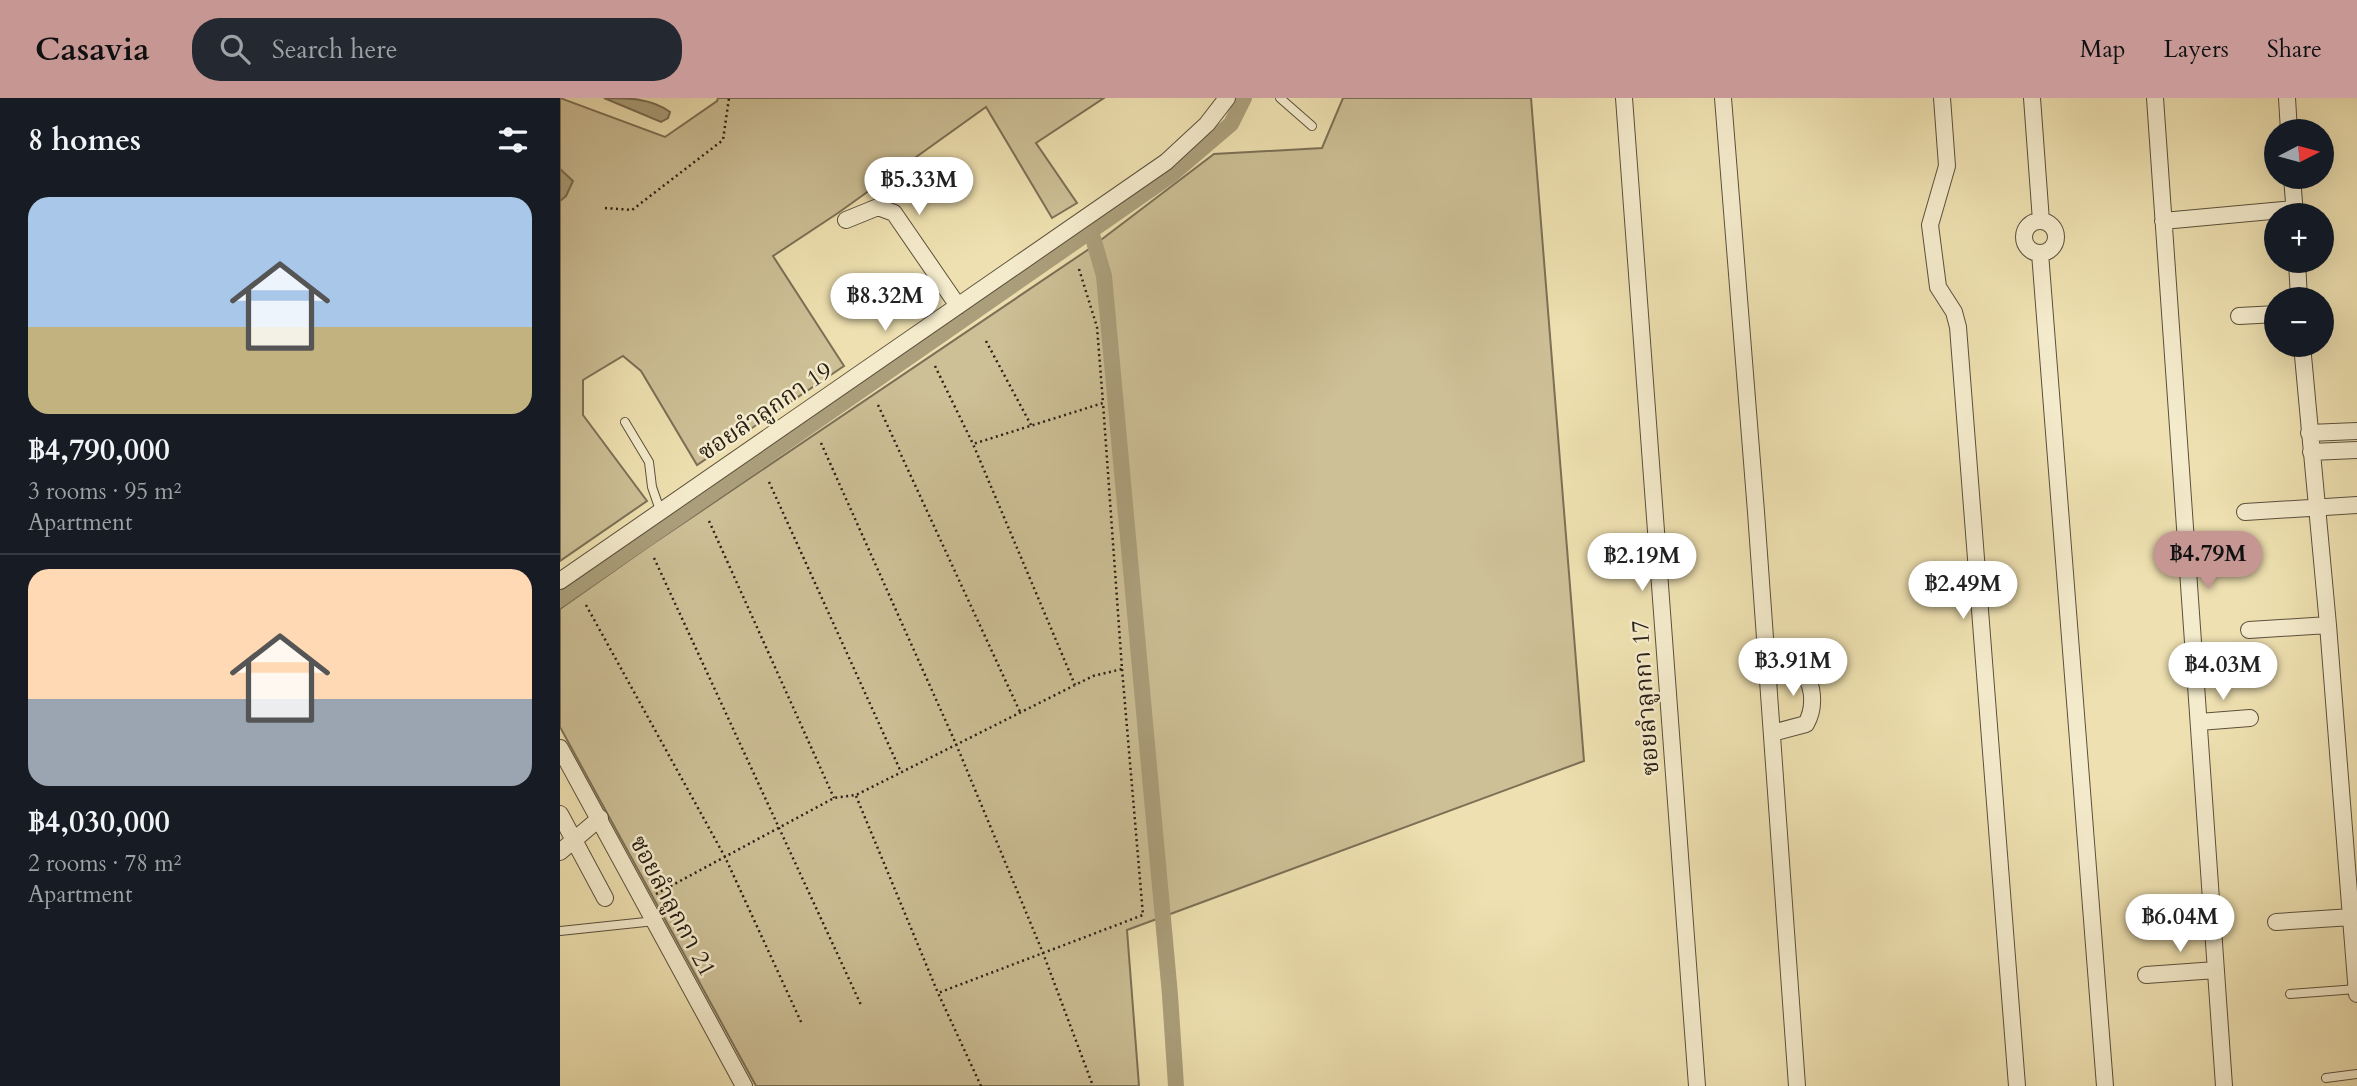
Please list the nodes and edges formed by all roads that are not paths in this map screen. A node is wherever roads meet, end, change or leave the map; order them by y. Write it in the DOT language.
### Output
graph roads {
  1 [pos="1227,98"];
  2 [pos="1280,98"];
  3 [pos="1623,98"];
  4 [pos="1723,98"];
  5 [pos="1942,98"];
  6 [pos="2032,98"];
  7 [pos="2155,98"];
  8 [pos="2287,98"];
  9 [pos="2288,119"];
  10 [pos="1312,126"];
  11 [pos="2264,214"];
  12 [pos="846,220"];
  13 [pos="2164,221"];
  14 [pos="958,306"];
  15 [pos="2264,315"];
  16 [pos="2239,316"];
  17 [pos="2303,357"];
  18 [pos="625,422"];
  19 [pos="2357,431"];
  20 [pos="2309,433"];
  21 [pos="2357,450"];
  22 [pos="2311,452"];
  23 [pos="2357,505"];
  24 [pos="2316,508"];
  25 [pos="660,510"];
  26 [pos="2245,512"];
  27 [pos="560,581"];
  28 [pos="2328,625"];
  29 [pos="2249,630"];
  30 [pos="1767,665"];
  31 [pos="2250,718"];
  32 [pos="2199,722"];
  33 [pos="1772,733"];
  34 [pos="560,748"];
  35 [pos="560,814"];
  36 [pos="600,818"];
  37 [pos="574,840"];
  38 [pos="560,852"];
  39 [pos="605,898"];
  40 [pos="2352,917"];
  41 [pos="655,921"];
  42 [pos="2276,922"];
  43 [pos="560,931"];
  44 [pos="2216,970"];
  45 [pos="2146,975"];
  46 [pos="2357,992"];
  47 [pos="2290,994"];
  48 [pos="2357,1074"];
  49 [pos="2326,1078"];
  50 [pos="744,1086"];
  51 [pos="1697,1086"];
  52 [pos="1797,1086"];
  53 [pos="2017,1086"];
  54 [pos="2105,1086"];
  55 [pos="2224,1086"];
  1 -- 14 [label="street, ซอยลำลูกกา 19"];
  2 -- 10 [label="lane"];
  3 -- 51 [label="street, ซอยลำลูกกา 17"];
  4 -- 30 [label="street"];
  5 -- 53 [label="street"];
  6 -- 54 [label="street"];
  7 -- 13 [label="street"];
  8 -- 9 [label="street"];
  11 -- 13 [label="street"];
  12 -- 14 [label="street"];
  13 -- 32 [label="street"];
  14 -- 25 [label="street, ซอยลำลูกกา 19"];
  15 -- 16 [label="street"];
  17 -- 20 [label="street"];
  18 -- 25 [label="lane"];
  19 -- 20 [label="street"];
  20 -- 22 [label="street"];
  21 -- 22 [label="street"];
  22 -- 24 [label="street"];
  23 -- 24 [label="street"];
  24 -- 26 [label="street"];
  24 -- 28 [label="street"];
  25 -- 27 [label="street, ซอยลำลูกกา 19"];
  28 -- 29 [label="street"];
  28 -- 40 [label="street"];
  30 -- 33 [label="street"];
  30 -- 33 [label="street"];
  31 -- 32 [label="street"];
  32 -- 44 [label="street"];
  33 -- 52 [label="street"];
  34 -- 36 [label="street, ซอยลำลูกกา 21"];
  35 -- 37 [label="street"];
  36 -- 37 [label="street"];
  36 -- 41 [label="street, ซอยลำลูกกา 21"];
  37 -- 38 [label="street"];
  37 -- 39 [label="street"];
  40 -- 42 [label="street"];
  40 -- 46 [label="street"];
  41 -- 43 [label="lane"];
  41 -- 50 [label="street, ซอยลำลูกกา 21"];
  44 -- 45 [label="street"];
  44 -- 55 [label="street"];
  46 -- 47 [label="lane"];
  48 -- 49 [label="lane"];
}
